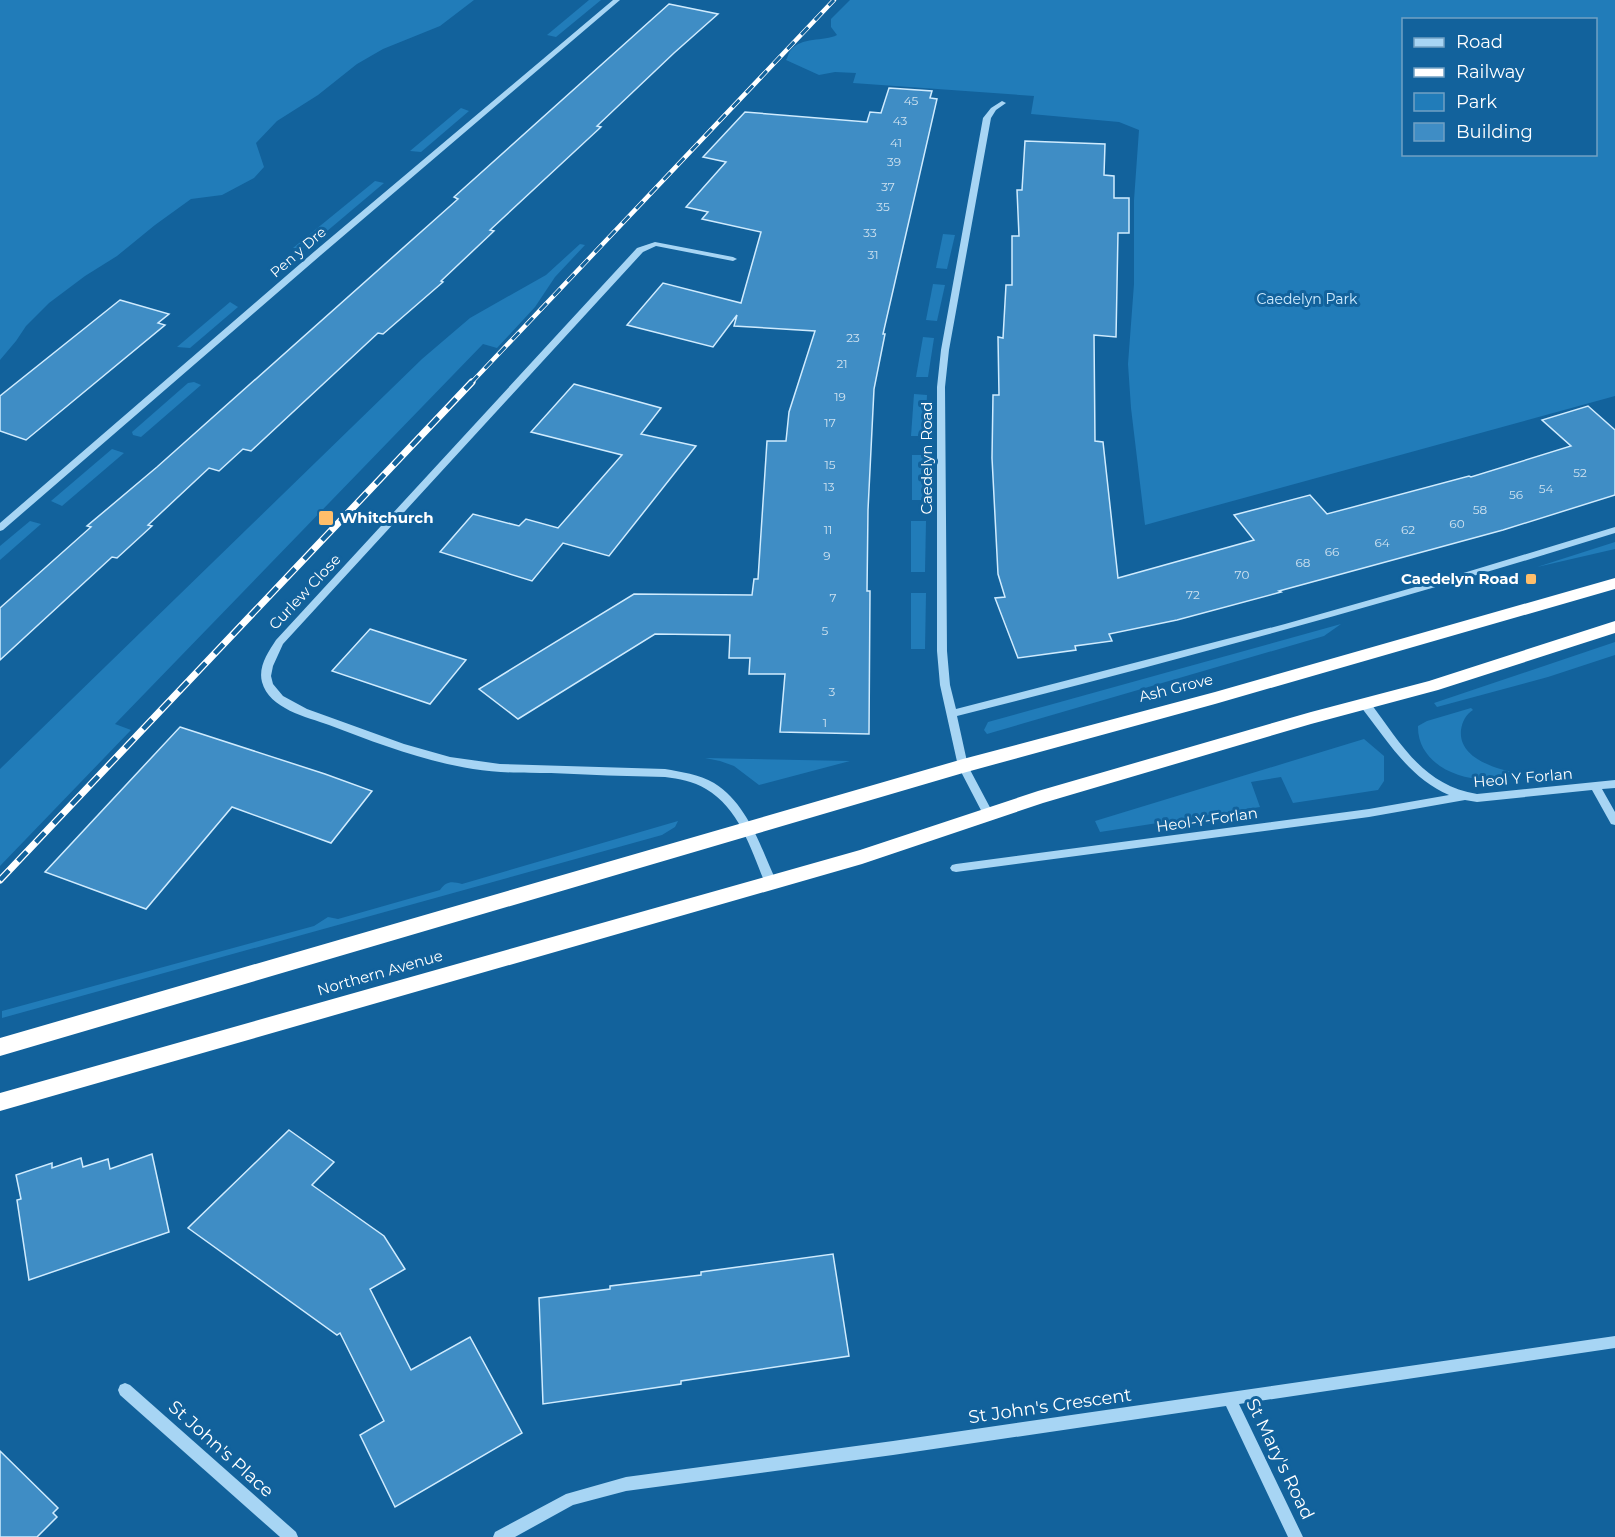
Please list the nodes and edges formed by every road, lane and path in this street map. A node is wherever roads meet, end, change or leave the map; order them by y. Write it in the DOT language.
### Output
graph roads {
  1 [pos="617,0"];
  2 [pos="1002,103"];
  3 [pos="733,259"];
  4 [pos="0,528"];
  5 [pos="1615,530"];
  6 [pos="1615,583"];
  7 [pos="1615,627"];
  8 [pos="1365,704"];
  9 [pos="952,714"];
  10 [pos="963,766"];
  11 [pos="1615,784"];
  12 [pos="1595,786"];
  13 [pos="1462,797"];
  14 [pos="989,816"];
  15 [pos="1615,821"];
  16 [pos="747,830"];
  17 [pos="956,868"];
  18 [pos="771,883"];
  19 [pos="0,1047"];
  20 [pos="0,1102"];
  21 [pos="1615,1342"];
  22 [pos="125,1390"];
  23 [pos="1229,1398"];
  24 [pos="291,1537"];
  25 [pos="500,1537"];
  26 [pos="1296,1537"];
  1 -- 4 [label="street, Pen y Dre"];
  2 -- 9 [label="street, Caedelyn Road"];
  3 -- 16 [label="street, Curlew Close"];
  5 -- 9 [label="street, Ash Grove"];
  6 -- 10 [label="highway, Ash Grove"];
  7 -- 8 [label="highway"];
  8 -- 13 [label="street, Heol Y Forlan"];
  8 -- 14 [label="highway"];
  9 -- 10 [label="street, Caedelyn Road"];
  10 -- 14 [label="street, Caedelyn Road"];
  10 -- 16 [label="highway, Ash Grove"];
  11 -- 12 [label="street, Heol Y Forlan"];
  12 -- 13 [label="street, Heol Y Forlan"];
  12 -- 15 [label="street"];
  13 -- 17 [label="street, Heol-Y-Forlan"];
  14 -- 18 [label="highway"];
  16 -- 18 [label="street, Curlew Close"];
  16 -- 19 [label="highway"];
  18 -- 20 [label="highway, Northern Avenue"];
  21 -- 23 [label="street, St John's Crescent"];
  22 -- 24 [label="street, St John's Place"];
  23 -- 25 [label="street, St John's Crescent"];
  23 -- 26 [label="street, St Mary's Road"];
}
